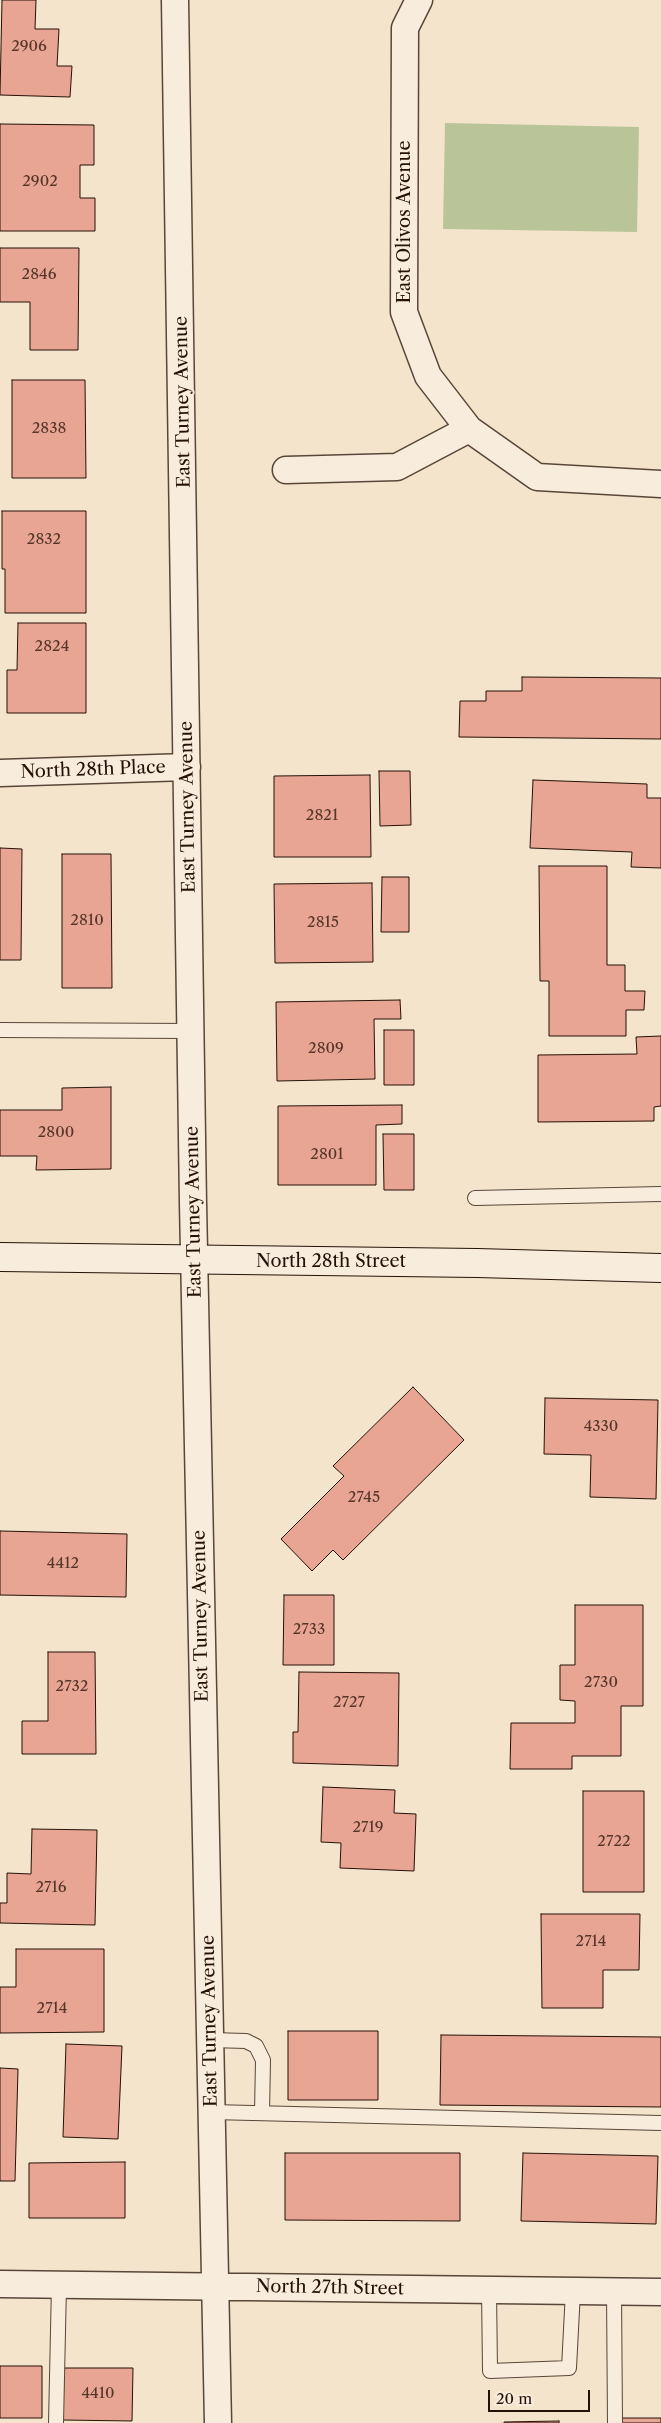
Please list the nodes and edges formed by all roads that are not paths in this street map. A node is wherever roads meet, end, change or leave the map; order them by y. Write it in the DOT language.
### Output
graph roads {
  1 [pos="175,0"];
  2 [pos="419,0"];
  3 [pos="469,429"];
  4 [pos="286,470"];
  5 [pos="661,484"];
  6 [pos="187,767"];
  7 [pos="0,773"];
  8 [pos="0,1030"];
  9 [pos="192,1031"];
  10 [pos="661,1194"];
  11 [pos="475,1198"];
  12 [pos="0,1257"];
  13 [pos="195,1261"];
  14 [pos="661,1268"];
  15 [pos="211,2040"];
  16 [pos="212,2112"];
  17 [pos="262,2113"];
  18 [pos="661,2123"];
  19 [pos="0,2284"];
  20 [pos="59,2285"];
  21 [pos="216,2287"];
  22 [pos="489,2290"];
  23 [pos="573,2291"];
  24 [pos="614,2292"];
  25 [pos="661,2292"];
  26 [pos="56,2423"];
  27 [pos="218,2423"];
  28 [pos="615,2423"];
  1 -- 6 [label="street, East Turney Avenue"];
  2 -- 3 [label="street, East Olivos Avenue"];
  3 -- 4 [label="street"];
  3 -- 5 [label="street, East Olivos Avenue"];
  6 -- 7 [label="street, North 28th Place"];
  6 -- 9 [label="street, East Turney Avenue"];
  8 -- 9 [label="lane"];
  9 -- 13 [label="street, East Turney Avenue"];
  10 -- 11 [label="lane"];
  12 -- 13 [label="street, North 28th Street"];
  13 -- 14 [label="street, North 28th Street"];
  13 -- 15 [label="street, East Turney Avenue"];
  15 -- 16 [label="street, East Turney Avenue"];
  15 -- 17 [label="lane"];
  16 -- 17 [label="lane"];
  16 -- 21 [label="street, East Turney Avenue"];
  17 -- 18 [label="lane"];
  19 -- 20 [label="street, North 27th Street"];
  20 -- 21 [label="street, North 27th Street"];
  20 -- 26 [label="lane"];
  21 -- 22 [label="street, North 27th Street"];
  21 -- 27 [label="street, East Turney Avenue"];
  22 -- 23 [label="street, North 27th Street"];
  22 -- 23 [label="lane"];
  23 -- 24 [label="street, North 27th Street"];
  24 -- 25 [label="street, North 27th Street"];
  24 -- 28 [label="lane"];
}
